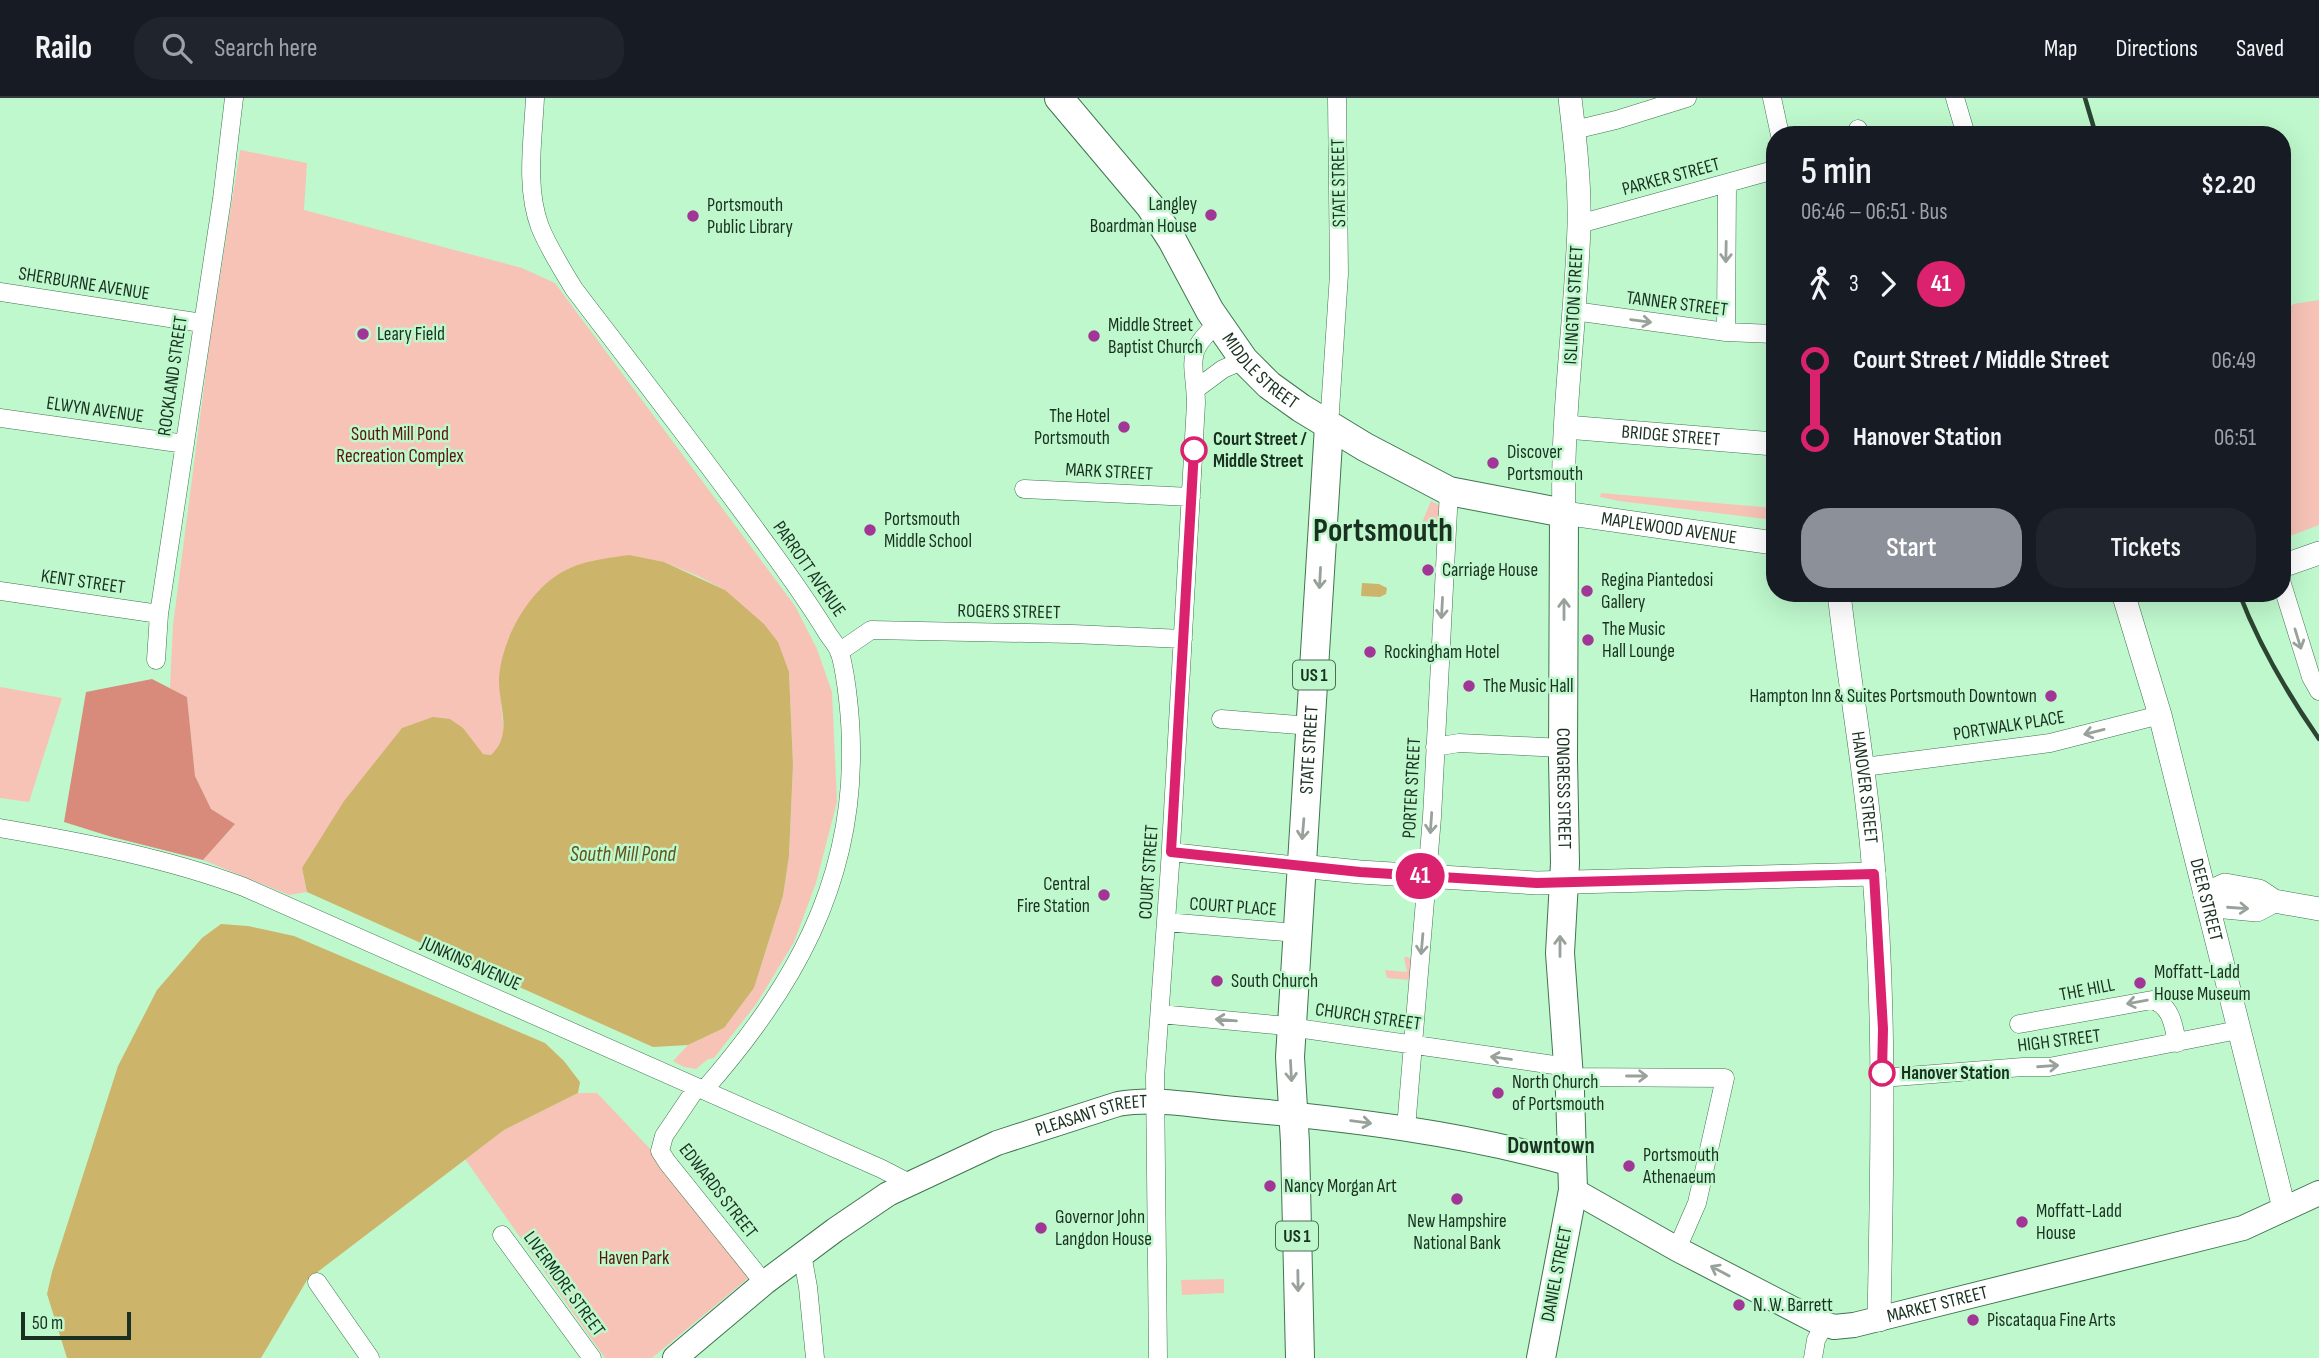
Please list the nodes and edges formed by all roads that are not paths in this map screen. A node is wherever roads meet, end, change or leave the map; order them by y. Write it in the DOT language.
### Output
graph roads {
  1 [pos="234,98"];
  2 [pos="535,98"];
  3 [pos="1059,98"];
  4 [pos="1338,98"];
  5 [pos="1570,98"];
  6 [pos="1687,98"];
  7 [pos="1772,98"];
  8 [pos="1955,98"];
  9 [pos="1778,126"];
  10 [pos="1963,126"];
  11 [pos="1574,130"];
  12 [pos="1766,172"];
  13 [pos="1727,184"];
  14 [pos="1579,224"];
  15 [pos="0,292"];
  16 [pos="1574,311"];
  17 [pos="202,323"];
  18 [pos="1218,323"];
  19 [pos="1726,332"];
  20 [pos="1766,334"];
  21 [pos="1244,360"];
  22 [pos="1196,389"];
  23 [pos="0,418"];
  24 [pos="1329,426"];
  25 [pos="1566,427"];
  26 [pos="1766,443"];
  27 [pos="185,444"];
  28 [pos="1365,447"];
  29 [pos="1326,485"];
  30 [pos="1024,489"];
  31 [pos="1449,491"];
  32 [pos="1191,497"];
  33 [pos="1564,513"];
  34 [pos="1766,542"];
  35 [pos="2319,553"];
  36 [pos="2291,563"];
  37 [pos="0,591"];
  38 [pos="1840,602"];
  39 [pos="2126,602"];
  40 [pos="2288,602"];
  41 [pos="159,614"];
  42 [pos="1183,639"];
  43 [pos="839,652"];
  44 [pos="156,660"];
  45 [pos="2319,691"];
  46 [pos="2160,715"];
  47 [pos="1220,719"];
  48 [pos="1311,726"];
  49 [pos="1435,747"];
  50 [pos="1563,748"];
  51 [pos="1864,767"];
  52 [pos="0,828"];
  53 [pos="1171,852"];
  54 [pos="1300,866"];
  55 [pos="1874,874"];
  56 [pos="1427,876"];
  57 [pos="1563,882"];
  58 [pos="2205,894"];
  59 [pos="2319,909"];
  60 [pos="1166,922"];
  61 [pos="1296,933"];
  62 [pos="1160,1014"];
  63 [pos="2019,1024"];
  64 [pos="1291,1027"];
  65 [pos="2238,1030"];
  66 [pos="2177,1043"];
  67 [pos="1413,1046"];
  68 [pos="1569,1072"];
  69 [pos="1882,1078"];
  70 [pos="701,1088"];
  71 [pos="1154,1102"];
  72 [pos="1293,1115"];
  73 [pos="1406,1128"];
  74 [pos="1573,1177"];
  75 [pos="911,1184"];
  76 [pos="2319,1193"];
  77 [pos="2284,1208"];
  78 [pos="502,1235"];
  79 [pos="1677,1249"];
  80 [pos="802,1254"];
  81 [pos="317,1282"];
  82 [pos="764,1283"];
  83 [pos="1879,1320"];
  84 [pos="1824,1325"];
  85 [pos="370,1358"];
  86 [pos="592,1358"];
  87 [pos="675,1358"];
  88 [pos="815,1358"];
  89 [pos="1158,1358"];
  90 [pos="1300,1358"];
  91 [pos="1541,1358"];
  92 [pos="1813,1358"];
  1 -- 17 [label="street, ROCKLAND STREET"];
  2 -- 43 [label="street, PARROTT AVENUE"];
  3 -- 18 [label="main road, MIDDLE STREET"];
  4 -- 24 [label="street, STATE STREET"];
  5 -- 11 [label="street, ISLINGTON STREET"];
  6 -- 11 [label="street"];
  7 -- 9 [label="street"];
  8 -- 10 [label="street"];
  11 -- 14 [label="street, ISLINGTON STREET"];
  12 -- 13 [label="street, PARKER STREET"];
  13 -- 14 [label="street, PARKER STREET"];
  13 -- 19 [label="street, one-way"];
  14 -- 16 [label="street, ISLINGTON STREET"];
  15 -- 17 [label="street, SHERBURNE AVENUE"];
  16 -- 19 [label="street, TANNER STREET, one-way"];
  16 -- 25 [label="street, ISLINGTON STREET"];
  17 -- 27 [label="street, ROCKLAND STREET"];
  18 -- 21 [label="main road, MIDDLE STREET"];
  18 -- 22 [label="street, COURT STREET"];
  19 -- 20 [label="street, TANNER STREET"];
  21 -- 22 [label="street"];
  21 -- 24 [label="main road, MIDDLE STREET"];
  22 -- 32 [label="street, COURT STREET"];
  23 -- 27 [label="street, ELWYN AVENUE"];
  24 -- 28 [label="main road, MIDDLE STREET"];
  24 -- 29 [label="main road, STATE STREET / US 1"];
  25 -- 26 [label="street, BRIDGE STREET"];
  25 -- 33 [label="street, ISLINGTON STREET"];
  27 -- 41 [label="street, ROCKLAND STREET"];
  28 -- 29 [label="main road"];
  28 -- 31 [label="main road, MIDDLE STREET"];
  29 -- 48 [label="main road, STATE STREET / US 1, one-way"];
  30 -- 32 [label="street, MARK STREET"];
  31 -- 33 [label="main road, MIDDLE STREET"];
  31 -- 49 [label="street, PORTER STREET, one-way"];
  32 -- 42 [label="street, COURT STREET"];
  33 -- 34 [label="street, MAPLEWOOD AVENUE"];
  50 -- 33 [label="main road, CONGRESS STREET, one-way"];
  35 -- 36 [label="street"];
  37 -- 41 [label="street, KENT STREET"];
  38 -- 51 [label="street, HANOVER STREET"];
  39 -- 46 [label="street, DEER STREET"];
  40 -- 45 [label="street, one-way"];
  41 -- 44 [label="street, ROCKLAND STREET"];
  42 -- 43 [label="street, ROGERS STREET"];
  42 -- 53 [label="street, COURT STREET"];
  43 -- 70 [label="street, PARROTT AVENUE"];
  46 -- 51 [label="street, PORTWALK PLACE, one-way"];
  46 -- 58 [label="street, DEER STREET"];
  47 -- 48 [label="street"];
  48 -- 54 [label="main road, STATE STREET / US 1, one-way"];
  49 -- 50 [label="street"];
  49 -- 56 [label="street, PORTER STREET, one-way"];
  50 -- 57 [label="main road, CONGRESS STREET"];
  51 -- 55 [label="street, HANOVER STREET"];
  52 -- 70 [label="street, JUNKINS AVENUE"];
  53 -- 54 [label="street"];
  53 -- 60 [label="street, COURT STREET"];
  54 -- 56 [label="street"];
  54 -- 61 [label="main road, STATE STREET / US 1"];
  55 -- 57 [label="street"];
  55 -- 69 [label="street, HANOVER STREET"];
  56 -- 57 [label="street"];
  56 -- 67 [label="street, PORTER STREET, one-way"];
  68 -- 57 [label="main road, CONGRESS STREET, one-way"];
  58 -- 59 [label="street"];
  58 -- 65 [label="street, DEER STREET"];
  60 -- 61 [label="street, COURT PLACE"];
  60 -- 62 [label="street, COURT STREET"];
  61 -- 64 [label="main road, STATE STREET / US 1"];
  64 -- 62 [label="street, CHURCH STREET, one-way"];
  62 -- 71 [label="street, COURT STREET"];
  66 -- 63 [label="street, THE HILL, one-way"];
  64 -- 67 [label="street, CHURCH STREET"];
  64 -- 72 [label="main road, STATE STREET / US 1, one-way"];
  65 -- 66 [label="street, HIGH STREET"];
  65 -- 77 [label="street, DEER STREET"];
  69 -- 66 [label="street, HIGH STREET, one-way"];
  68 -- 67 [label="street, CHURCH STREET, one-way"];
  67 -- 73 [label="street, PORTER STREET"];
  68 -- 74 [label="main road, CONGRESS STREET"];
  68 -- 79 [label="street, one-way"];
  69 -- 83 [label="street, HANOVER STREET"];
  70 -- 75 [label="street, JUNKINS AVENUE"];
  70 -- 82 [label="street, EDWARDS STREET"];
  71 -- 72 [label="main road, PLEASANT STREET"];
  71 -- 75 [label="main road, PLEASANT STREET"];
  71 -- 89 [label="street, COURT STREET"];
  72 -- 73 [label="main road, PLEASANT STREET, one-way"];
  72 -- 90 [label="main road, STATE STREET / US 1, one-way"];
  73 -- 74 [label="main road, PLEASANT STREET"];
  74 -- 79 [label="main road, MARKET STREET"];
  74 -- 91 [label="main road, DANIEL STREET"];
  75 -- 80 [label="main road, PLEASANT STREET"];
  76 -- 77 [label="main road, MARKET STREET"];
  77 -- 83 [label="main road, MARKET STREET"];
  78 -- 86 [label="street, LIVERMORE STREET"];
  84 -- 79 [label="main road, MARKET STREET, one-way"];
  80 -- 82 [label="main road, PLEASANT STREET"];
  80 -- 88 [label="street"];
  81 -- 85 [label="street"];
  82 -- 87 [label="main road, PLEASANT STREET"];
  83 -- 84 [label="main road, MARKET STREET"];
  84 -- 92 [label="street"];
}
